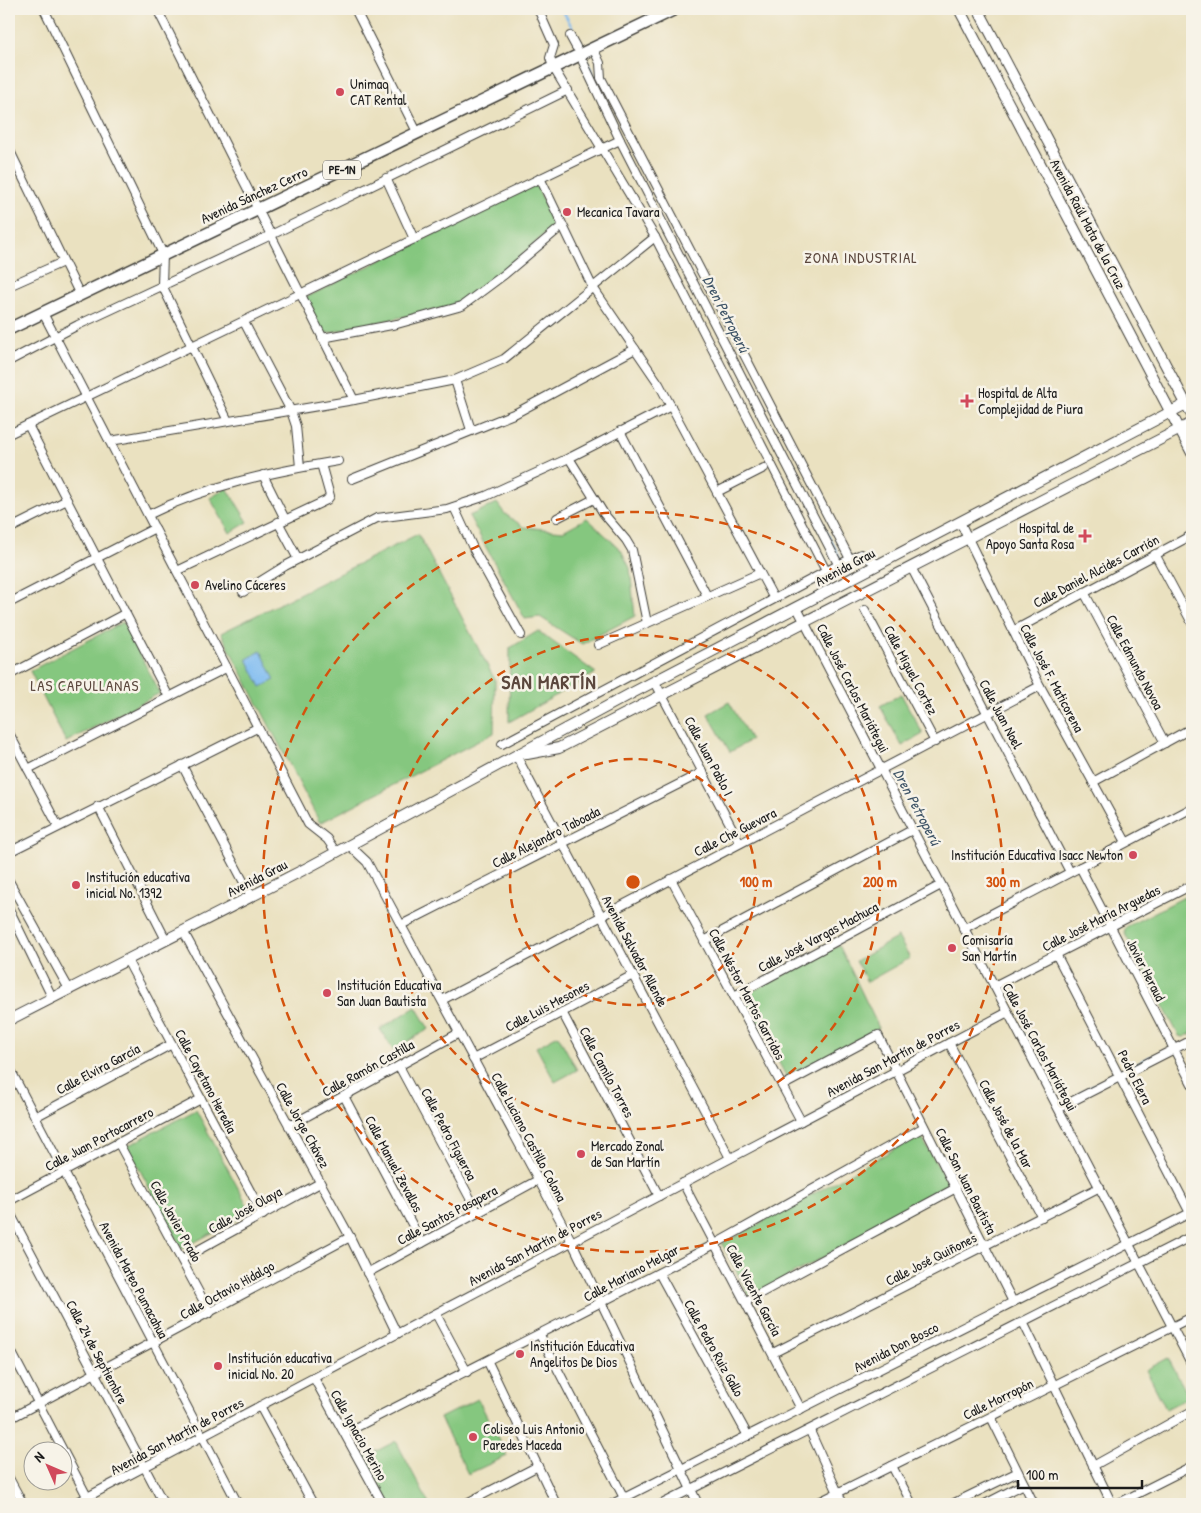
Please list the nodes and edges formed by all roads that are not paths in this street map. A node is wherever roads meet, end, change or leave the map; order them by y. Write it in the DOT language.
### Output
graph roads {
  1 [pos="44,9"];
  2 [pos="157,9"];
  3 [pos="355,9"];
  4 [pos="538,9"];
  5 [pos="674,9"];
  6 [pos="959,9"];
  7 [pos="978,9"];
  8 [pos="570,36"];
  9 [pos="576,47"];
  10 [pos="593,48"];
  11 [pos="583,62"];
  12 [pos="554,67"];
  13 [pos="568,90"];
  14 [pos="417,132"];
  15 [pos="620,140"];
  16 [pos="9,149"];
  17 [pos="602,150"];
  18 [pos="386,178"];
  19 [pos="540,178"];
  20 [pos="258,210"];
  21 [pos="562,226"];
  22 [pos="271,235"];
  23 [pos="655,237"];
  24 [pos="414,240"];
  25 [pos="163,254"];
  26 [pos="63,262"];
  27 [pos="162,285"];
  28 [pos="9,286"];
  29 [pos="592,286"];
  30 [pos="80,295"];
  31 [pos="299,295"];
  32 [pos="43,313"];
  33 [pos="244,322"];
  34 [pos="9,329"];
  35 [pos="56,337"];
  36 [pos="322,338"];
  37 [pos="192,346"];
  38 [pos="636,349"];
  39 [pos="9,361"];
  40 [pos="455,380"];
  41 [pos="87,396"];
  42 [pos="354,400"];
  43 [pos="1186,404"];
  44 [pos="671,406"];
  45 [pos="291,411"];
  46 [pos="1172,412"];
  47 [pos="1192,415"];
  48 [pos="228,421"];
  49 [pos="1192,423"];
  50 [pos="28,425"];
  51 [pos="471,430"];
  52 [pos="1180,430"];
  53 [pos="620,431"];
  54 [pos="9,434"];
  55 [pos="110,441"];
  56 [pos="1192,452"];
  57 [pos="569,458"];
  58 [pos="338,461"];
  59 [pos="321,464"];
  60 [pos="300,467"];
  61 [pos="764,468"];
  62 [pos="263,475"];
  63 [pos="352,479"];
  64 [pos="717,492"];
  65 [pos="594,499"];
  66 [pos="67,500"];
  67 [pos="454,507"];
  68 [pos="148,515"];
  69 [pos="557,518"];
  70 [pos="282,520"];
  71 [pos="960,522"];
  72 [pos="155,528"];
  73 [pos="9,529"];
  74 [pos="1192,535"];
  75 [pos="968,539"];
  76 [pos="1155,554"];
  77 [pos="98,558"];
  78 [pos="298,559"];
  79 [pos="850,559"];
  80 [pos="838,564"];
  81 [pos="879,565"];
  82 [pos="911,568"];
  83 [pos="177,571"];
  84 [pos="826,571"];
  85 [pos="760,573"];
  86 [pos="243,592"];
  87 [pos="1084,592"];
  88 [pos="707,596"];
  89 [pos="773,597"];
  90 [pos="9,604"];
  91 [pos="797,608"];
  92 [pos="865,610"];
  93 [pos="126,613"];
  94 [pos="805,622"];
  95 [pos="647,623"];
  96 [pos="1192,623"];
  97 [pos="1013,631"];
  98 [pos="521,636"];
  99 [pos="598,645"];
  100 [pos="226,668"];
  101 [pos="9,675"];
  102 [pos="655,682"];
  103 [pos="1040,686"];
  104 [pos="662,696"];
  105 [pos="169,697"];
  106 [pos="987,715"];
  107 [pos="257,728"];
  108 [pos="1192,728"];
  109 [pos="9,733"];
  110 [pos="934,742"];
  111 [pos="1165,743"];
  112 [pos="502,744"];
  113 [pos="517,756"];
  114 [pos="182,765"];
  115 [pos="28,768"];
  116 [pos="881,770"];
  117 [pos="703,772"];
  118 [pos="1093,782"];
  119 [pos="98,806"];
  120 [pos="1192,808"];
  121 [pos="58,826"];
  122 [pos="912,830"];
  123 [pos="1126,842"];
  124 [pos="563,843"];
  125 [pos="740,843"];
  126 [pos="349,845"];
  127 [pos="9,852"];
  128 [pos="336,852"];
  129 [pos="1080,866"];
  130 [pos="1070,872"];
  131 [pos="671,879"];
  132 [pos="9,881"];
  133 [pos="941,885"];
  134 [pos="1192,885"];
  135 [pos="252,896"];
  136 [pos="9,909"];
  137 [pos="602,915"];
  138 [pos="12,921"];
  139 [pos="401,925"];
  140 [pos="1111,927"];
  141 [pos="963,929"];
  142 [pos="183,931"];
  143 [pos="166,940"];
  144 [pos="704,941"];
  145 [pos="1056,954"];
  146 [pos="127,960"];
  147 [pos="633,975"];
  148 [pos="994,986"];
  149 [pos="69,989"];
  150 [pos="734,996"];
  151 [pos="52,997"];
  152 [pos="442,1000"];
  153 [pos="562,1012"];
  154 [pos="1008,1012"];
  155 [pos="9,1020"];
  156 [pos="459,1033"];
  157 [pos="1192,1040"];
  158 [pos="949,1043"];
  159 [pos="172,1044"];
  160 [pos="1174,1049"];
  161 [pos="473,1059"];
  162 [pos="399,1066"];
  163 [pos="9,1067"];
  164 [pos="1189,1068"];
  165 [pos="896,1071"];
  166 [pos="1121,1076"];
  167 [pos="1192,1084"];
  168 [pos="782,1086"];
  169 [pos="344,1096"];
  170 [pos="201,1099"];
  171 [pos="1059,1108"];
  172 [pos="35,1117"];
  173 [pos="801,1121"];
  174 [pos="289,1126"];
  175 [pos="924,1127"];
  176 [pos="118,1142"];
  177 [pos="730,1158"];
  178 [pos="64,1172"];
  179 [pos="538,1180"];
  180 [pos="320,1183"];
  181 [pos="683,1183"];
  182 [pos="1100,1187"];
  183 [pos="956,1188"];
  184 [pos="659,1196"];
  185 [pos="9,1201"];
  186 [pos="9,1211"];
  187 [pos="1191,1212"];
  188 [pos="478,1213"];
  189 [pos="263,1215"];
  190 [pos="1042,1217"];
  191 [pos="1192,1236"];
  192 [pos="350,1237"];
  193 [pos="572,1242"];
  194 [pos="422,1243"];
  195 [pos="1130,1243"];
  196 [pos="715,1244"];
  197 [pos="984,1246"];
  198 [pos="182,1259"];
  199 [pos="1140,1262"];
  200 [pos="367,1272"];
  201 [pos="659,1273"];
  202 [pos="746,1301"];
  203 [pos="1013,1302"];
  204 [pos="600,1303"];
  205 [pos="210,1313"];
  206 [pos="436,1314"];
  207 [pos="1192,1317"];
  208 [pos="1024,1322"];
  209 [pos="1172,1327"];
  210 [pos="397,1334"];
  211 [pos="540,1335"];
  212 [pos="154,1344"];
  213 [pos="9,1347"];
  214 [pos="773,1353"];
  215 [pos="488,1362"];
  216 [pos="1192,1365"];
  217 [pos="467,1372"];
  218 [pos="94,1373"];
  219 [pos="314,1378"];
  220 [pos="1053,1386"];
  221 [pos="39,1404"];
  222 [pos="260,1406"];
  223 [pos="801,1409"];
  224 [pos="1192,1411"];
  225 [pos="991,1417"];
  226 [pos="9,1419"];
  227 [pos="810,1431"];
  228 [pos="345,1433"];
  229 [pos="748,1436"];
  230 [pos="202,1437"];
  231 [pos="538,1466"];
  232 [pos="892,1466"];
  233 [pos="1093,1466"];
  234 [pos="1192,1466"];
  235 [pos="144,1467"];
  236 [pos="681,1469"];
  237 [pos="1018,1472"];
  238 [pos="9,1478"];
  239 [pos="1024,1484"];
  240 [pos="690,1490"];
  241 [pos="837,1493"];
  242 [pos="9,1497"];
  243 [pos="624,1498"];
  244 [pos="89,1501"];
  245 [pos="13,1504"];
  246 [pos="23,1504"];
  247 [pos="74,1504"];
  248 [pos="164,1504"];
  249 [pos="238,1504"];
  250 [pos="314,1504"];
  251 [pos="383,1504"];
  252 [pos="465,1504"];
  253 [pos="556,1504"];
  254 [pos="612,1504"];
  255 [pos="662,1504"];
  256 [pos="698,1504"];
  257 [pos="815,1504"];
  258 [pos="843,1504"];
  259 [pos="912,1504"];
  260 [pos="952,1504"];
  261 [pos="985,1504"];
  262 [pos="1034,1504"];
  263 [pos="1112,1504"];
  264 [pos="1117,1504"];
  1 -- 25 [label="street"];
  2 -- 20 [label="street"];
  3 -- 14 [label="street"];
  4 -- 12 [label="street"];
  5 -- 10 [label="highway, Avenida Sánchez Cerro / PE-1N"];
  6 -- 46 [label="main road, Avenida Raúl Mata de la Cruz"];
  7 -- 43 [label="main road, Avenida Raúl Mata de la Cruz"];
  8 -- 9 [label="street"];
  10 -- 12 [label="highway, Avenida Sánchez Cerro / PE-1N"];
  10 -- 79 [label="street"];
  11 -- 15 [label="street"];
  12 -- 13 [label="street"];
  12 -- 14 [label="highway, Avenida Sánchez Cerro / PE-1N"];
  13 -- 17 [label="street"];
  13 -- 18 [label="street"];
  14 -- 20 [label="highway, Avenida Sánchez Cerro / PE-1N"];
  15 -- 17 [label="street"];
  15 -- 80 [label="street"];
  16 -- 26 [label="street"];
  17 -- 19 [label="street"];
  17 -- 23 [label="street"];
  18 -- 22 [label="street"];
  18 -- 24 [label="street"];
  19 -- 21 [label="street"];
  19 -- 24 [label="street"];
  20 -- 22 [label="street"];
  20 -- 25 [label="highway, Avenida Sánchez Cerro / PE-1N"];
  21 -- 29 [label="street"];
  21 -- 36 [label="street"];
  22 -- 27 [label="street"];
  22 -- 31 [label="street"];
  23 -- 29 [label="street"];
  23 -- 84 [label="street"];
  24 -- 31 [label="street"];
  25 -- 27 [label="street"];
  25 -- 30 [label="highway, Avenida Sánchez Cerro / PE-1N"];
  26 -- 28 [label="street"];
  26 -- 30 [label="street"];
  27 -- 35 [label="street"];
  27 -- 37 [label="street"];
  29 -- 38 [label="street"];
  29 -- 40 [label="street"];
  30 -- 32 [label="highway, Avenida Sánchez Cerro / PE-1N"];
  31 -- 33 [label="street"];
  31 -- 36 [label="street"];
  32 -- 34 [label="highway, Avenida Sánchez Cerro / PE-1N"];
  32 -- 35 [label="street"];
  33 -- 37 [label="street"];
  33 -- 45 [label="street"];
  35 -- 39 [label="street"];
  35 -- 41 [label="street"];
  36 -- 42 [label="street"];
  37 -- 41 [label="street"];
  37 -- 48 [label="street"];
  38 -- 44 [label="street"];
  38 -- 51 [label="street"];
  40 -- 42 [label="street"];
  40 -- 51 [label="street"];
  41 -- 50 [label="street"];
  41 -- 55 [label="street"];
  42 -- 45 [label="street"];
  43 -- 46 [label="main road, Avenida Grau"];
  43 -- 47 [label="main road, Avenida Raúl Mata de la Cruz"];
  44 -- 53 [label="street"];
  44 -- 64 [label="street"];
  45 -- 48 [label="street"];
  45 -- 60 [label="street"];
  46 -- 52 [label="main road, Avenida Raúl Mata de la Cruz"];
  46 -- 71 [label="main road, Avenida Grau"];
  48 -- 55 [label="street"];
  49 -- 52 [label="main road, Avenida Grau"];
  50 -- 54 [label="street"];
  50 -- 66 [label="street"];
  51 -- 63 [label="street"];
  52 -- 56 [label="main road, Avenida Raúl Mata de la Cruz"];
  52 -- 75 [label="main road, Avenida Grau"];
  53 -- 57 [label="street"];
  53 -- 88 [label="street"];
  55 -- 68 [label="street"];
  57 -- 65 [label="street"];
  57 -- 67 [label="street"];
  58 -- 59 [label="street"];
  59 -- 60 [label="street"];
  59 -- 70 [label="street"];
  60 -- 62 [label="street"];
  61 -- 64 [label="street"];
  62 -- 68 [label="street"];
  62 -- 70 [label="street"];
  64 -- 85 [label="street"];
  65 -- 69 [label="street"];
  65 -- 95 [label="street"];
  66 -- 73 [label="street"];
  66 -- 77 [label="street"];
  67 -- 78 [label="street"];
  67 -- 98 [label="street"];
  68 -- 72 [label="street"];
  70 -- 78 [label="street"];
  70 -- 83 [label="street"];
  71 -- 75 [label="street, Calle José F. Maticorena"];
  71 -- 81 [label="main road, Avenida Grau"];
  72 -- 77 [label="street"];
  72 -- 83 [label="street"];
  74 -- 76 [label="street, Calle Daniel Alcides Carrión"];
  75 -- 82 [label="main road, Avenida Grau"];
  75 -- 97 [label="street, Calle José F. Maticorena"];
  76 -- 87 [label="street, Calle Daniel Alcides Carrión"];
  76 -- 96 [label="street"];
  77 -- 90 [label="street"];
  77 -- 93 [label="street"];
  78 -- 86 [label="street"];
  79 -- 80 [label="street"];
  79 -- 81 [label="street"];
  80 -- 84 [label="street"];
  81 -- 91 [label="main road, Avenida Grau"];
  82 -- 94 [label="main road, Avenida Grau"];
  82 -- 106 [label="street, Calle Juan Noel"];
  83 -- 100 [label="street"];
  84 -- 89 [label="street"];
  85 -- 88 [label="street"];
  85 -- 89 [label="street"];
  87 -- 97 [label="street, Calle Daniel Alcides Carrión"];
  87 -- 111 [label="street, Calle Edmundo Novoa"];
  88 -- 95 [label="street"];
  89 -- 112 [label="street"];
  91 -- 94 [label="street, Calle José Carlos Mariátegui"];
  91 -- 102 [label="main road, Avenida Grau"];
  92 -- 110 [label="street, Calle Miguel Cortez"];
  93 -- 101 [label="street"];
  93 -- 105 [label="street"];
  94 -- 104 [label="main road, Avenida Grau"];
  94 -- 116 [label="street, Calle José Carlos Mariátegui"];
  95 -- 99 [label="street"];
  97 -- 103 [label="street, Calle José F. Maticorena"];
  100 -- 105 [label="street"];
  100 -- 107 [label="street"];
  102 -- 104 [label="street, Calle Juan Pablo I"];
  102 -- 113 [label="main road, Avenida Grau"];
  103 -- 106 [label="street, Calle Che Guevara"];
  103 -- 118 [label="street, Calle José F. Maticorena"];
  104 -- 113 [label="main road, Avenida Grau"];
  104 -- 117 [label="street, Calle Juan Pablo I"];
  105 -- 115 [label="street"];
  106 -- 110 [label="street, Calle Che Guevara"];
  106 -- 130 [label="street, Calle Juan Noel"];
  107 -- 114 [label="street"];
  107 -- 128 [label="street"];
  108 -- 111 [label="street"];
  109 -- 115 [label="street"];
  110 -- 116 [label="street, Calle Che Guevara"];
  111 -- 118 [label="street"];
  113 -- 124 [label="street, Avenida Salvador Allende"];
  113 -- 126 [label="main road, Avenida Grau"];
  114 -- 119 [label="street"];
  114 -- 135 [label="street"];
  115 -- 121 [label="street"];
  116 -- 122 [label="street, Calle José Carlos Mariátegui"];
  116 -- 125 [label="street, Calle Che Guevara"];
  117 -- 124 [label="street, Calle Alejandro Taboada"];
  117 -- 125 [label="street, Calle Juan Pablo I"];
  118 -- 123 [label="street, Calle José F. Maticorena"];
  119 -- 121 [label="street"];
  119 -- 143 [label="street"];
  120 -- 123 [label="street"];
  121 -- 127 [label="street"];
  122 -- 133 [label="street, Calle José Carlos Mariátegui"];
  122 -- 144 [label="street"];
  123 -- 129 [label="street"];
  124 -- 137 [label="street, Avenida Salvador Allende"];
  124 -- 139 [label="street, Calle Alejandro Taboada"];
  125 -- 131 [label="street, Calle Che Guevara"];
  126 -- 128 [label="main road, Avenida Grau"];
  126 -- 139 [label="street, Calle Luciano Castillo Colona"];
  128 -- 135 [label="main road, Avenida Grau"];
  129 -- 130 [label="street"];
  129 -- 140 [label="street, Javier Heraud"];
  130 -- 141 [label="street"];
  131 -- 137 [label="street, Calle Che Guevara"];
  131 -- 144 [label="street, Calle Néstor Martos Garridos"];
  132 -- 149 [label="street"];
  133 -- 141 [label="street, Calle José Carlos Mariátegui"];
  133 -- 150 [label="street, Calle José Vargas Machuca"];
  134 -- 140 [label="street, Calle José María Arguedas"];
  135 -- 142 [label="main road, Avenida Grau"];
  136 -- 138 [label="street"];
  137 -- 147 [label="street, Avenida Salvador Allende"];
  137 -- 152 [label="street, Calle Che Guevara"];
  138 -- 151 [label="street"];
  139 -- 152 [label="street, Calle Luciano Castillo Colona"];
  140 -- 145 [label="street, Calle José María Arguedas"];
  140 -- 160 [label="street, Javier Heraud"];
  141 -- 148 [label="street, Calle José Carlos Mariátegui"];
  142 -- 143 [label="main road, Avenida Grau"];
  142 -- 174 [label="street, Calle Jorge Chávez"];
  143 -- 146 [label="main road, Avenida Grau"];
  144 -- 150 [label="street, Calle Néstor Martos Garridos"];
  145 -- 148 [label="street, Calle José María Arguedas"];
  145 -- 166 [label="street, Pedro Elera"];
  146 -- 149 [label="main road, Avenida Grau"];
  146 -- 159 [label="street, Calle Cayetano Heredia"];
  147 -- 153 [label="street, Calle Luis Mesones"];
  147 -- 177 [label="street, Avenida Salvador Allende"];
  148 -- 154 [label="street, Calle José Carlos Mariátegui"];
  149 -- 151 [label="main road, Avenida Grau"];
  150 -- 168 [label="street, Calle Néstor Martos Garridos"];
  151 -- 155 [label="main road, Avenida Grau"];
  152 -- 156 [label="street, Calle Luciano Castillo Colona"];
  153 -- 161 [label="street, Calle Luis Mesones"];
  153 -- 184 [label="street, Calle Camilo Torres"];
  154 -- 158 [label="street, Avenida San Martín de Porres"];
  154 -- 171 [label="street, Calle José Carlos Mariátegui"];
  156 -- 161 [label="street, Calle Luciano Castillo Colona"];
  156 -- 162 [label="street, Calle Ramón Castilla"];
  157 -- 160 [label="street"];
  158 -- 165 [label="street, Avenida San Martín de Porres"];
  158 -- 190 [label="street, Calle José de la Mar"];
  159 -- 170 [label="street, Calle Cayetano Heredia"];
  159 -- 172 [label="street, Calle Elvira García"];
  160 -- 164 [label="street, Javier Heraud"];
  160 -- 166 [label="street"];
  161 -- 179 [label="street, Calle Luciano Castillo Colona"];
  162 -- 169 [label="street, Calle Ramón Castilla"];
  162 -- 188 [label="street, Calle Pedro Figueroa"];
  163 -- 172 [label="street, Avenida Mateo Pumacahua"];
  164 -- 167 [label="street, Javier Heraud"];
  165 -- 168 [label="street, Calle San Juan Bautista"];
  165 -- 173 [label="street, Avenida San Martín de Porres"];
  165 -- 175 [label="street, Calle San Juan Bautista"];
  166 -- 171 [label="street"];
  166 -- 187 [label="street, Pedro Elera"];
  168 -- 173 [label="street, Calle Néstor Martos Garridos"];
  169 -- 174 [label="street, Calle Ramón Castilla"];
  169 -- 194 [label="street, Calle Manuel Zevallos"];
  170 -- 176 [label="street, Calle Juan Portocarrero"];
  170 -- 189 [label="street, Calle Cayetano Heredia"];
  171 -- 182 [label="street, Calle José Carlos Mariátegui"];
  172 -- 178 [label="street, Avenida Mateo Pumacahua"];
  173 -- 177 [label="street, Avenida San Martín de Porres"];
  174 -- 180 [label="street, Calle Jorge Chávez"];
  175 -- 183 [label="street, Calle San Juan Bautista"];
  175 -- 196 [label="street, Calle Mariano Melgar"];
  176 -- 178 [label="street, Calle Juan Portocarrero"];
  176 -- 198 [label="street, Calle Javier Prado"];
  177 -- 181 [label="street, Avenida San Martín de Porres"];
  178 -- 185 [label="street, Calle Juan Portocarrero"];
  178 -- 212 [label="street, Avenida Mateo Pumacahua"];
  179 -- 188 [label="street, Calle Santos Pasapera"];
  179 -- 193 [label="street, Calle Luciano Castillo Colona"];
  180 -- 189 [label="street, Calle José Olaya"];
  180 -- 192 [label="street, Calle Jorge Chávez"];
  181 -- 184 [label="street, Avenida San Martín de Porres"];
  181 -- 196 [label="street, Calle Vicente García"];
  182 -- 190 [label="street, Calle José Quiñones"];
  182 -- 195 [label="street, Calle José Carlos Mariátegui"];
  183 -- 197 [label="street, Calle San Juan Bautista"];
  183 -- 202 [label="street"];
  184 -- 193 [label="street, Avenida San Martín de Porres"];
  186 -- 218 [label="street, Calle 24 de Septiembre"];
  187 -- 195 [label="street, Avenida Don Bosco"];
  188 -- 194 [label="street, Calle Santos Pasapera"];
  189 -- 198 [label="street, Calle José Olaya"];
  190 -- 197 [label="street, Calle José Quiñones"];
  191 -- 199 [label="street"];
  192 -- 200 [label="street, Calle Jorge Chávez"];
  192 -- 205 [label="street, Calle Octavio Hidalgo"];
  193 -- 204 [label="street, Calle Luciano Castillo Colona"];
  193 -- 206 [label="street, Avenida San Martín de Porres"];
  194 -- 200 [label="street, Calle Santos Pasapera"];
  195 -- 199 [label="street, Calle José Carlos Mariátegui"];
  195 -- 203 [label="street, Avenida Don Bosco"];
  196 -- 201 [label="street, Calle Mariano Melgar"];
  196 -- 202 [label="street, Calle Vicente García"];
  197 -- 203 [label="street, Calle San Juan Bautista"];
  197 -- 214 [label="street, Calle José Quiñones"];
  198 -- 205 [label="street, Calle Javier Prado"];
  199 -- 208 [label="street"];
  199 -- 209 [label="street, Calle José Carlos Mariátegui"];
  200 -- 210 [label="street, Calle Jorge Chávez"];
  201 -- 204 [label="street, Calle Mariano Melgar"];
  201 -- 229 [label="street, Calle Pedro Ruiz Gallo"];
  202 -- 214 [label="street, Calle Vicente García"];
  203 -- 223 [label="street, Avenida Don Bosco"];
  204 -- 211 [label="street, Calle Mariano Melgar"];
  204 -- 236 [label="street, Calle Luciano Castillo Colona"];
  205 -- 212 [label="street, Calle Octavio Hidalgo"];
  206 -- 210 [label="street, Avenida San Martín de Porres"];
  206 -- 217 [label="street"];
  207 -- 209 [label="street, Calle Morropón"];
  208 -- 220 [label="street"];
  208 -- 227 [label="street"];
  209 -- 216 [label="street, Calle José Carlos Mariátegui"];
  209 -- 220 [label="street, Calle Morropón"];
  210 -- 219 [label="street, Avenida San Martín de Porres"];
  211 -- 215 [label="street, Calle Mariano Melgar"];
  211 -- 243 [label="street"];
  212 -- 218 [label="street, Calle Octavio Hidalgo"];
  212 -- 230 [label="street, Avenida Mateo Pumacahua"];
  213 -- 221 [label="street"];
  214 -- 223 [label="street, Calle Vicente García"];
  215 -- 217 [label="street, Calle Mariano Melgar"];
  215 -- 231 [label="street"];
  217 -- 228 [label="street, Calle Mariano Melgar"];
  218 -- 221 [label="street, Calle Octavio Hidalgo"];
  218 -- 235 [label="street, Calle 24 de Septiembre"];
  219 -- 222 [label="street, Avenida San Martín de Porres"];
  219 -- 228 [label="street, Calle Ignacio Merino"];
  220 -- 225 [label="street, Calle Morropón"];
  220 -- 233 [label="street"];
  221 -- 226 [label="street, Calle Octavio Hidalgo"];
  221 -- 244 [label="street"];
  222 -- 230 [label="street, Avenida San Martín de Porres"];
  222 -- 250 [label="street"];
  223 -- 229 [label="street, Avenida Don Bosco"];
  224 -- 233 [label="street"];
  225 -- 232 [label="street, Calle Morropón"];
  225 -- 237 [label="street"];
  227 -- 240 [label="street"];
  227 -- 241 [label="street"];
  228 -- 251 [label="street, Calle Ignacio Merino"];
  229 -- 236 [label="street, Avenida Don Bosco"];
  230 -- 235 [label="street, Avenida San Martín de Porres"];
  230 -- 249 [label="street, Avenida Mateo Pumacahua"];
  231 -- 252 [label="street"];
  231 -- 253 [label="street"];
  232 -- 241 [label="street, Calle Morropón"];
  232 -- 259 [label="street"];
  233 -- 263 [label="street"];
  234 -- 264 [label="street"];
  235 -- 244 [label="street, Avenida San Martín de Porres"];
  235 -- 248 [label="street, Calle 24 de Septiembre"];
  236 -- 240 [label="street, Calle Luciano Castillo Colona"];
  236 -- 243 [label="street, Avenida Don Bosco"];
  237 -- 239 [label="street"];
  237 -- 260 [label="street"];
  238 -- 246 [label="street"];
  239 -- 261 [label="street"];
  239 -- 262 [label="street"];
  240 -- 255 [label="street"];
  240 -- 256 [label="street, Calle Luciano Castillo Colona"];
  241 -- 257 [label="street, Calle Morropón"];
  241 -- 258 [label="street"];
  242 -- 245 [label="street"];
  243 -- 254 [label="street, Avenida Don Bosco"];
  244 -- 247 [label="street, Avenida San Martín de Porres"];
}
